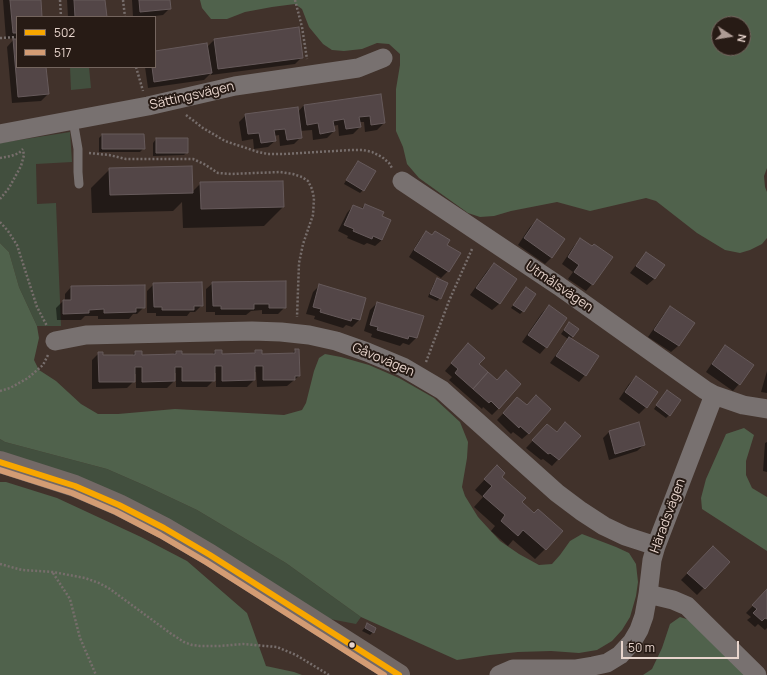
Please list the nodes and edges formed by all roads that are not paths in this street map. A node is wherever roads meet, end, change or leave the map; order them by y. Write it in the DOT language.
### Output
graph roads {
  1 [pos="383,58"];
  2 [pos="73,120"];
  3 [pos="1,131"];
  4 [pos="402,181"];
  5 [pos="79,184"];
  6 [pos="55,341"];
  7 [pos="714,394"];
  8 [pos="767,409"];
  9 [pos="0,462"];
  10 [pos="656,546"];
  11 [pos="648,594"];
  12 [pos="399,675"];
  13 [pos="499,675"];
  14 [pos="758,675"];
  1 -- 2 [label="street, Sättingsvägen"];
  2 -- 3 [label="street, Sättingsvägen"];
  2 -- 5 [label="lane"];
  4 -- 7 [label="street, Utmålsvägen"];
  6 -- 10 [label="street, Gåvovägen"];
  7 -- 8 [label="street, Utmålsvägen"];
  7 -- 10 [label="street, Häradsvägen"];
  9 -- 12 [label="street"];
  10 -- 11 [label="street, Häradsvägen"];
  11 -- 13 [label="street, Häradsvägen"];
  11 -- 14 [label="street"];
}
